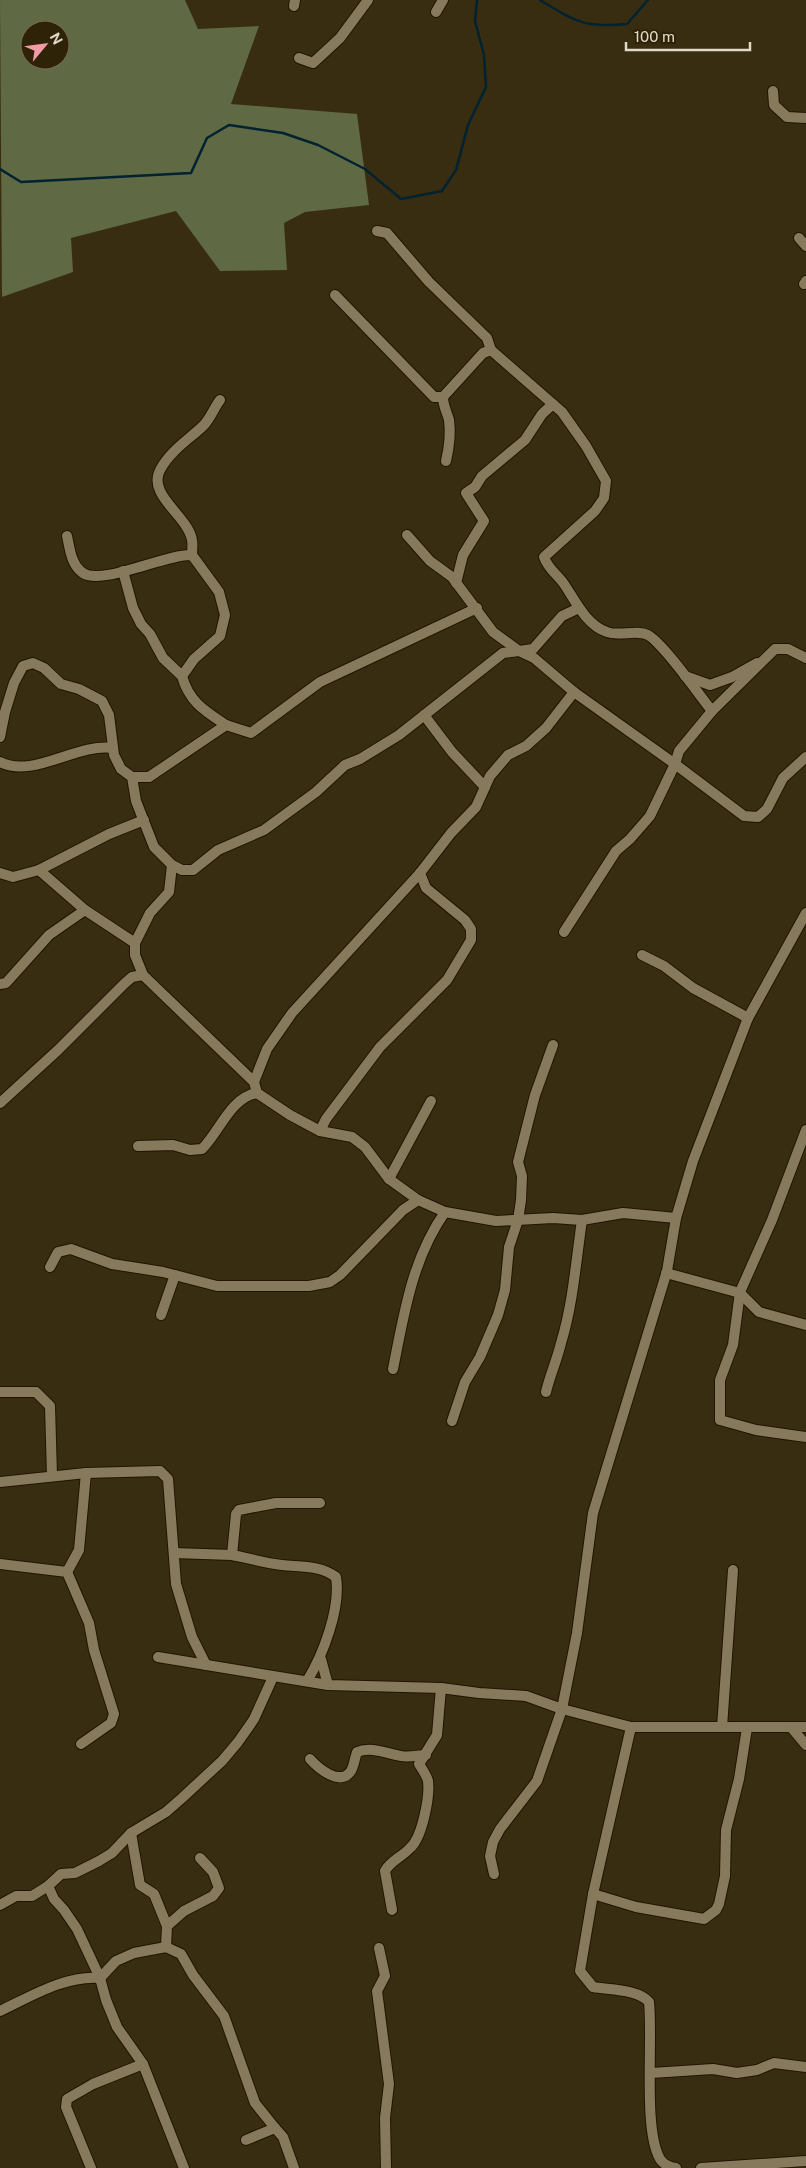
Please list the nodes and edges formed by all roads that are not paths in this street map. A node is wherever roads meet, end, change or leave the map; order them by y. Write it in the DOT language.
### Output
graph roads {
  1 [pos="368,0"];
  2 [pos="443,0"];
  3 [pos="436,12"];
  4 [pos="298,58"];
  5 [pos="773,91"];
  6 [pos="806,118"];
  7 [pos="377,230"];
  8 [pos="335,295"];
  9 [pos="491,350"];
  10 [pos="443,397"];
  11 [pos="220,400"];
  12 [pos="553,404"];
  13 [pos="446,461"];
  14 [pos="407,535"];
  15 [pos="67,536"];
  16 [pos="192,555"];
  17 [pos="123,571"];
  18 [pos="456,583"];
  19 [pos="477,608"];
  20 [pos="579,608"];
  21 [pos="519,651"];
  22 [pos="806,658"];
  23 [pos="765,659"];
  24 [pos="182,676"];
  25 [pos="685,676"];
  26 [pos="574,692"];
  27 [pos="712,711"];
  28 [pos="424,715"];
  29 [pos="226,725"];
  30 [pos="0,737"];
  31 [pos="113,748"];
  32 [pos="806,757"];
  33 [pos="0,762"];
  34 [pos="675,764"];
  35 [pos="132,778"];
  36 [pos="485,787"];
  37 [pos="144,820"];
  38 [pos="172,864"];
  39 [pos="39,870"];
  40 [pos="0,873"];
  41 [pos="420,873"];
  42 [pos="85,910"];
  43 [pos="806,914"];
  44 [pos="564,932"];
  45 [pos="135,943"];
  46 [pos="642,955"];
  47 [pos="142,975"];
  48 [pos="0,984"];
  49 [pos="748,1018"];
  50 [pos="553,1044"];
  51 [pos="254,1082"];
  52 [pos="257,1094"];
  53 [pos="431,1101"];
  54 [pos="0,1102"];
  55 [pos="806,1130"];
  56 [pos="320,1131"];
  57 [pos="138,1146"];
  58 [pos="389,1179"];
  59 [pos="418,1200"];
  60 [pos="445,1212"];
  61 [pos="676,1218"];
  62 [pos="518,1220"];
  63 [pos="582,1220"];
  64 [pos="50,1267"];
  65 [pos="666,1273"];
  66 [pos="175,1275"];
  67 [pos="740,1294"];
  68 [pos="162,1315"];
  69 [pos="806,1326"];
  70 [pos="393,1369"];
  71 [pos="0,1392"];
  72 [pos="546,1392"];
  73 [pos="452,1421"];
  74 [pos="806,1437"];
  75 [pos="86,1472"];
  76 [pos="52,1476"];
  77 [pos="0,1482"];
  78 [pos="320,1503"];
  79 [pos="174,1553"];
  80 [pos="232,1555"];
  81 [pos="0,1564"];
  82 [pos="733,1570"];
  83 [pos="67,1572"];
  84 [pos="158,1657"];
  85 [pos="320,1659"];
  86 [pos="206,1665"];
  87 [pos="273,1677"];
  88 [pos="307,1681"];
  89 [pos="328,1685"];
  90 [pos="441,1688"];
  91 [pos="562,1708"];
  92 [pos="631,1727"];
  93 [pos="722,1727"];
  94 [pos="791,1727"];
  95 [pos="806,1727"];
  96 [pos="747,1728"];
  97 [pos="81,1744"];
  98 [pos="806,1745"];
  99 [pos="426,1755"];
  100 [pos="310,1759"];
  101 [pos="131,1833"];
  102 [pos="200,1858"];
  103 [pos="494,1874"];
  104 [pos="48,1886"];
  105 [pos="593,1894"];
  106 [pos="1,1900"];
  107 [pos="392,1910"];
  108 [pos="167,1926"];
  109 [pos="166,1947"];
  110 [pos="379,1948"];
  111 [pos="100,1978"];
  112 [pos="0,2012"];
  113 [pos="143,2064"];
  114 [pos="806,2067"];
  115 [pos="651,2072"];
  116 [pos="275,2128"];
  117 [pos="246,2140"];
  118 [pos="806,2161"];
  119 [pos="91,2168"];
  120 [pos="184,2168"];
  121 [pos="294,2168"];
  122 [pos="386,2168"];
  123 [pos="676,2168"];
  124 [pos="701,2168"];
  1 -- 4 [label="street"];
  2 -- 3 [label="street"];
  5 -- 6 [label="street"];
  7 -- 9 [label="street"];
  8 -- 10 [label="street"];
  9 -- 10 [label="street"];
  9 -- 12 [label="street"];
  10 -- 13 [label="street"];
  11 -- 16 [label="street"];
  12 -- 18 [label="street"];
  12 -- 20 [label="street"];
  14 -- 18 [label="street"];
  15 -- 17 [label="street"];
  16 -- 17 [label="street"];
  16 -- 24 [label="street"];
  17 -- 24 [label="street"];
  18 -- 19 [label="street"];
  19 -- 21 [label="street"];
  19 -- 29 [label="street"];
  20 -- 21 [label="street"];
  20 -- 25 [label="street"];
  21 -- 26 [label="street"];
  21 -- 28 [label="street"];
  22 -- 23 [label="street"];
  23 -- 25 [label="street"];
  23 -- 27 [label="street"];
  24 -- 29 [label="street"];
  25 -- 27 [label="street"];
  26 -- 34 [label="street"];
  26 -- 36 [label="street"];
  27 -- 34 [label="street"];
  28 -- 36 [label="street"];
  28 -- 38 [label="street"];
  29 -- 35 [label="street"];
  30 -- 31 [label="street"];
  31 -- 33 [label="street"];
  31 -- 35 [label="street"];
  32 -- 34 [label="street"];
  34 -- 44 [label="street"];
  35 -- 37 [label="street"];
  36 -- 41 [label="street"];
  37 -- 38 [label="street"];
  37 -- 39 [label="street"];
  38 -- 45 [label="street"];
  39 -- 40 [label="street"];
  39 -- 42 [label="street"];
  41 -- 51 [label="street"];
  41 -- 56 [label="street"];
  42 -- 45 [label="street"];
  42 -- 48 [label="street"];
  43 -- 49 [label="street"];
  45 -- 47 [label="street"];
  46 -- 49 [label="street"];
  47 -- 51 [label="street"];
  47 -- 54 [label="street"];
  49 -- 61 [label="street"];
  50 -- 62 [label="street"];
  51 -- 52 [label="street"];
  52 -- 56 [label="street"];
  52 -- 57 [label="street"];
  53 -- 58 [label="street"];
  55 -- 67 [label="street"];
  56 -- 58 [label="street"];
  58 -- 59 [label="street"];
  59 -- 60 [label="street"];
  59 -- 66 [label="street"];
  60 -- 62 [label="street"];
  60 -- 70 [label="street"];
  61 -- 63 [label="street"];
  61 -- 65 [label="street"];
  62 -- 63 [label="street"];
  62 -- 73 [label="street"];
  63 -- 72 [label="street"];
  64 -- 66 [label="street"];
  65 -- 67 [label="street"];
  65 -- 91 [label="street"];
  66 -- 68 [label="street"];
  67 -- 69 [label="street"];
  67 -- 74 [label="street"];
  71 -- 76 [label="street"];
  75 -- 76 [label="street"];
  75 -- 79 [label="street"];
  75 -- 83 [label="street"];
  76 -- 77 [label="street"];
  78 -- 80 [label="street"];
  79 -- 80 [label="street"];
  79 -- 86 [label="street"];
  80 -- 85 [label="street"];
  81 -- 83 [label="street"];
  82 -- 93 [label="street"];
  83 -- 97 [label="street"];
  84 -- 86 [label="street"];
  85 -- 88 [label="street"];
  85 -- 89 [label="street"];
  86 -- 87 [label="street"];
  87 -- 88 [label="street"];
  87 -- 101 [label="street"];
  88 -- 89 [label="street"];
  89 -- 90 [label="street"];
  90 -- 91 [label="street"];
  90 -- 99 [label="street"];
  91 -- 92 [label="street"];
  91 -- 103 [label="street"];
  92 -- 93 [label="street"];
  92 -- 105 [label="street"];
  93 -- 96 [label="street"];
  94 -- 95 [label="street"];
  94 -- 96 [label="street"];
  94 -- 98 [label="street"];
  96 -- 105 [label="street"];
  99 -- 100 [label="street"];
  99 -- 107 [label="street"];
  101 -- 104 [label="street"];
  101 -- 108 [label="street"];
  102 -- 108 [label="street"];
  104 -- 106 [label="street"];
  104 -- 111 [label="street"];
  105 -- 115 [label="street"];
  108 -- 109 [label="street"];
  109 -- 111 [label="street"];
  109 -- 116 [label="street"];
  110 -- 122 [label="street"];
  111 -- 112 [label="street"];
  111 -- 113 [label="street"];
  113 -- 119 [label="street"];
  113 -- 120 [label="street"];
  114 -- 115 [label="street"];
  115 -- 123 [label="street"];
  116 -- 117 [label="street"];
  116 -- 121 [label="street"];
  118 -- 124 [label="street"];
}
